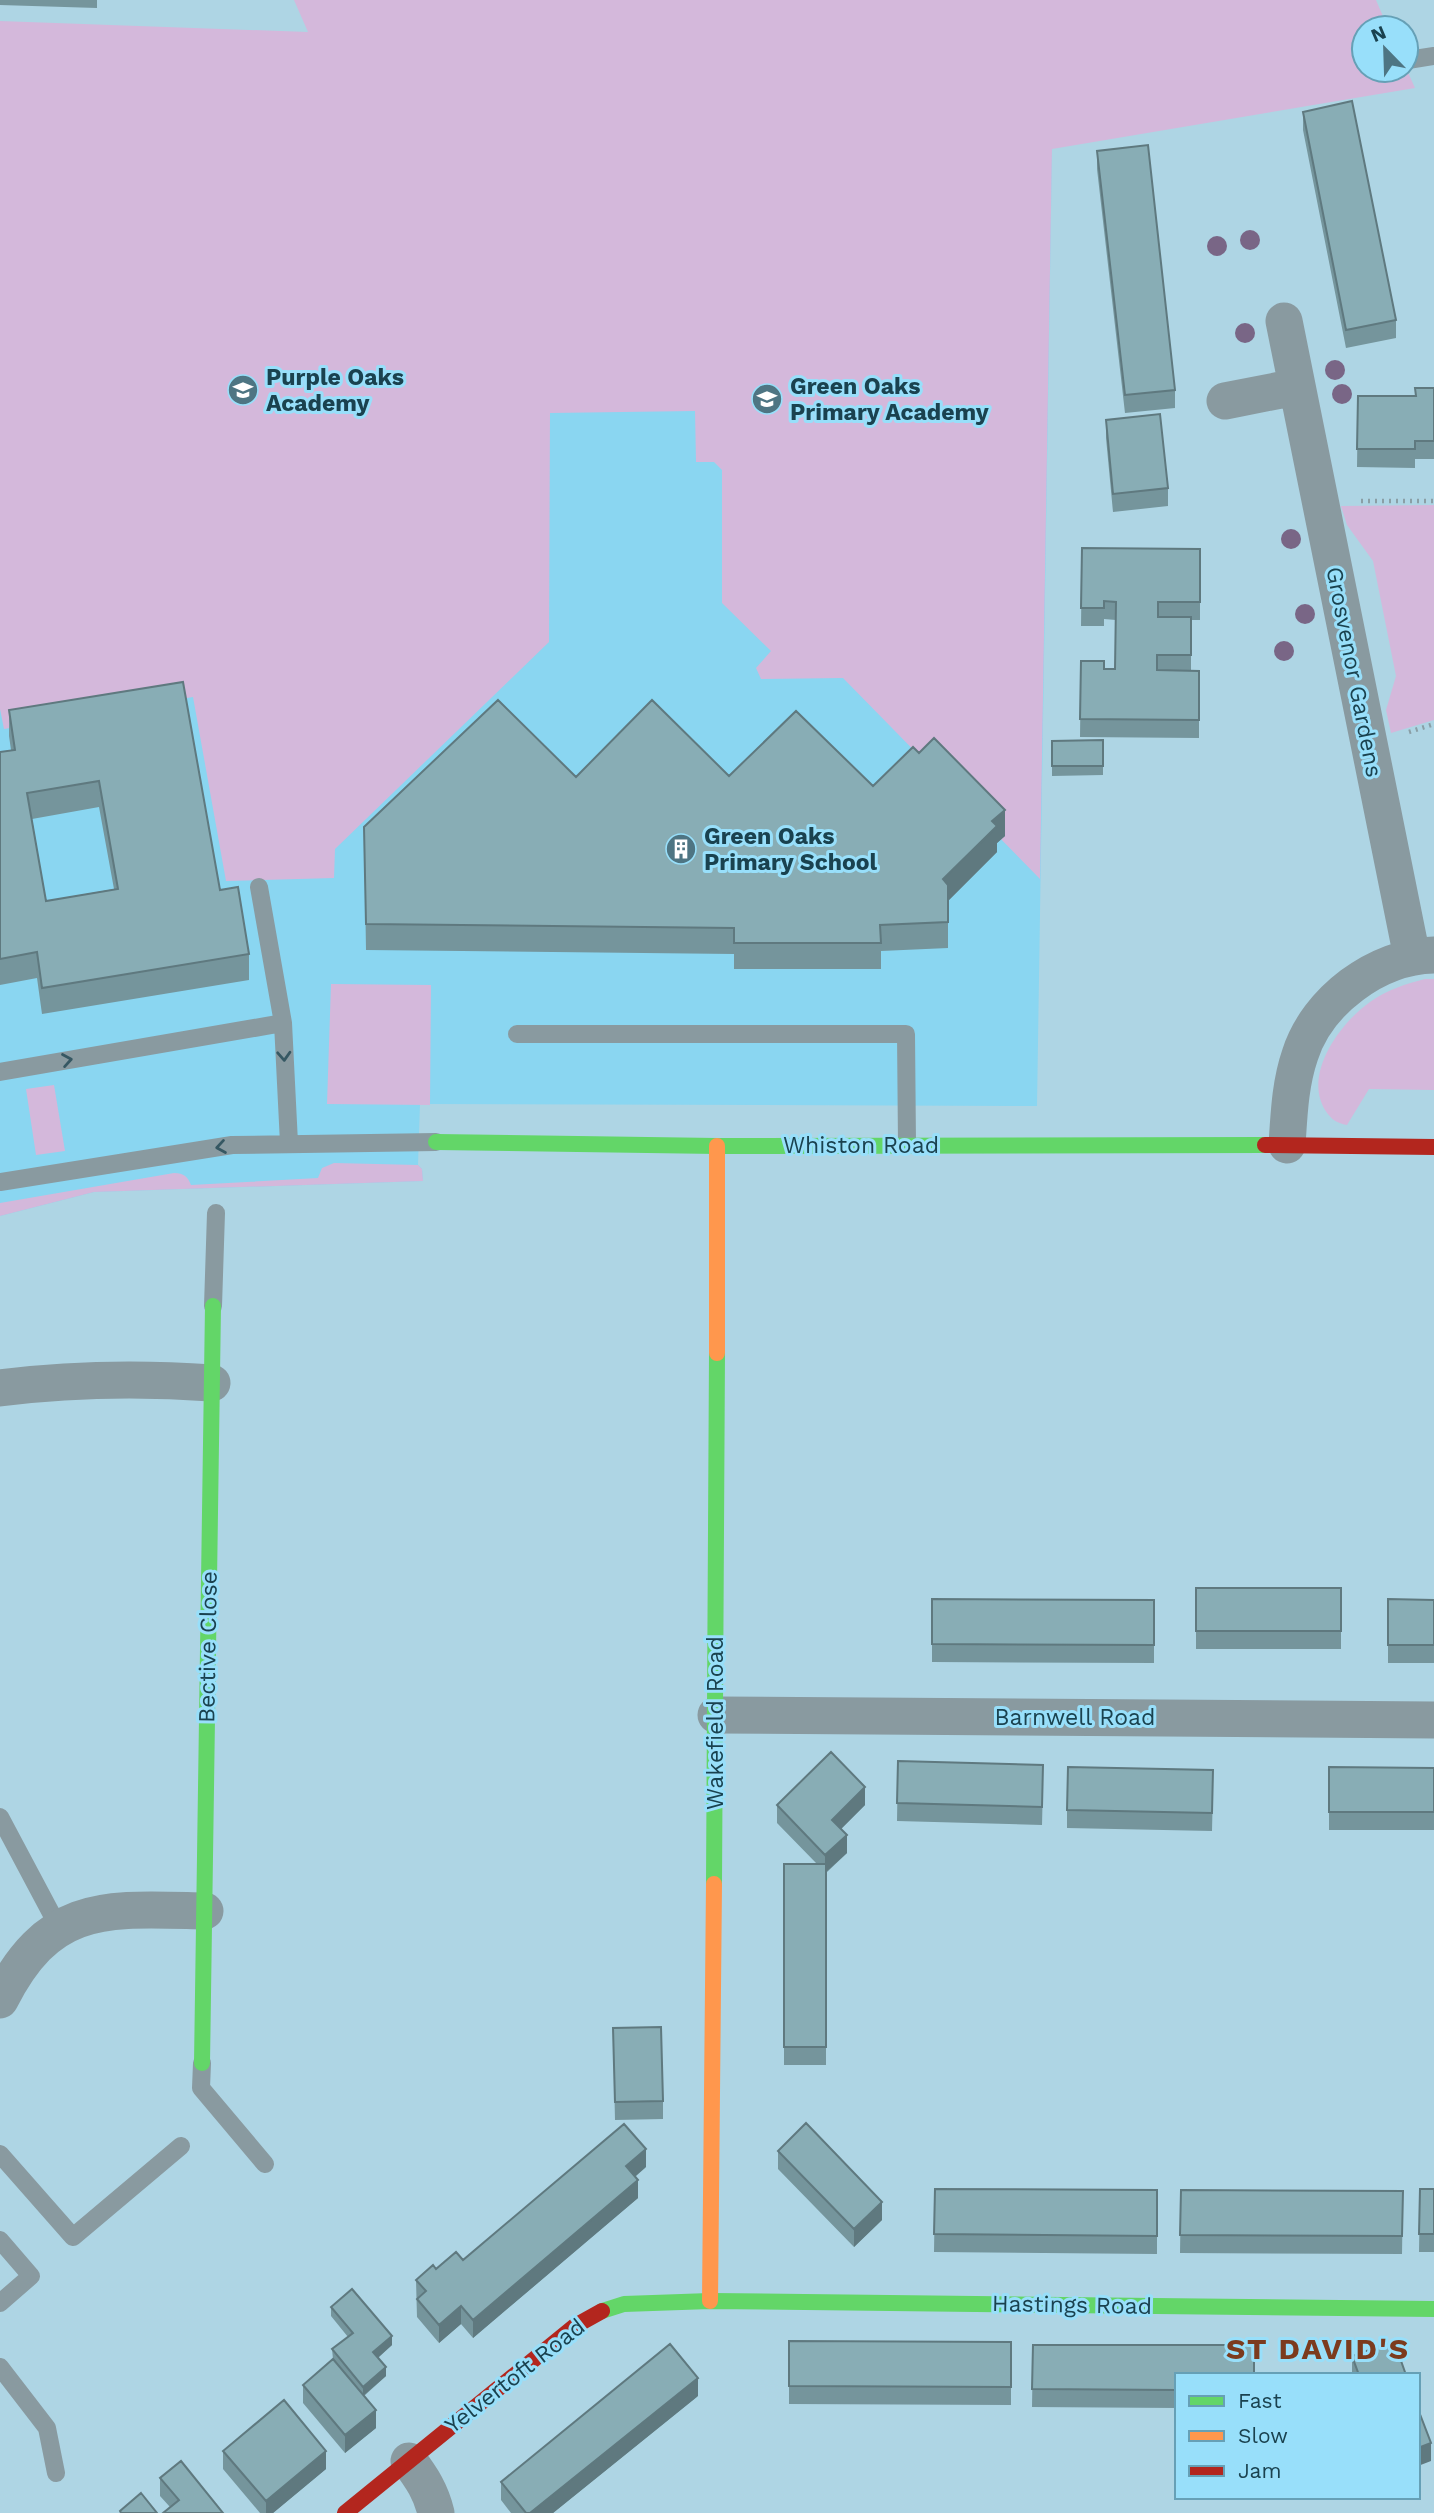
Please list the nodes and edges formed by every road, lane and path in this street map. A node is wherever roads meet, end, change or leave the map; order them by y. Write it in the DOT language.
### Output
graph roads {
  1 [pos="1284,321"];
  2 [pos="1296,387"];
  3 [pos="1225,401"];
  4 [pos="1319,501"];
  5 [pos="1434,501"];
  6 [pos="260,887"];
  7 [pos="1423,956"];
  8 [pos="283,1023"];
  9 [pos="517,1034"];
  10 [pos="0,1072"];
  11 [pos="436,1142"];
  12 [pos="289,1143"];
  13 [pos="907,1145"];
  14 [pos="1287,1145"];
  15 [pos="717,1146"];
  16 [pos="1434,1147"];
  17 [pos="0,1182"];
  18 [pos="216,1213"];
  19 [pos="213,1306"];
  20 [pos="212,1383"];
  21 [pos="0,1388"];
  22 [pos="716,1715"];
  23 [pos="1434,1720"];
  24 [pos="0,1817"];
  25 [pos="205,1911"];
  26 [pos="60,1928"];
  27 [pos="0,2000"];
  28 [pos="202,2063"];
  29 [pos="181,2146"];
  30 [pos="0,2154"];
  31 [pos="265,2164"];
  32 [pos="0,2240"];
  33 [pos="710,2301"];
  34 [pos="0,2303"];
  35 [pos="1434,2309"];
  36 [pos="0,2367"];
  37 [pos="409,2461"];
  38 [pos="56,2473"];
  39 [pos="345,2513"];
  40 [pos="436,2513"];
  1 -- 2 [label="street, Grosvenor Gardens"];
  2 -- 3 [label="street"];
  2 -- 4 [label="street, Grosvenor Gardens"];
  4 -- 5 [label="path"];
  4 -- 7 [label="street, Grosvenor Gardens"];
  6 -- 8 [label="lane"];
  7 -- 14 [label="street"];
  10 -- 8 [label="lane, one-way"];
  8 -- 12 [label="lane, one-way"];
  9 -- 13 [label="lane"];
  11 -- 12 [label="lane"];
  11 -- 15 [label="street, Whiston Road"];
  12 -- 17 [label="lane, one-way"];
  13 -- 14 [label="street, Whiston Road"];
  13 -- 15 [label="street, Whiston Road"];
  14 -- 16 [label="street, Whiston Road"];
  15 -- 22 [label="street, Wakefield Road"];
  18 -- 19 [label="lane"];
  19 -- 20 [label="street, Bective Close"];
  20 -- 21 [label="street"];
  20 -- 25 [label="street, Bective Close"];
  22 -- 23 [label="street, Barnwell Road"];
  22 -- 33 [label="street, Wakefield Road"];
  24 -- 26 [label="lane"];
  25 -- 26 [label="street"];
  25 -- 28 [label="street, Bective Close"];
  26 -- 27 [label="street"];
  28 -- 31 [label="lane"];
  29 -- 30 [label="lane"];
  32 -- 34 [label="lane"];
  33 -- 35 [label="street, Hastings Road"];
  33 -- 37 [label="street, Yelvertoft Road"];
  36 -- 38 [label="lane"];
  37 -- 39 [label="street, Yelvertoft Road"];
  37 -- 40 [label="street"];
}
